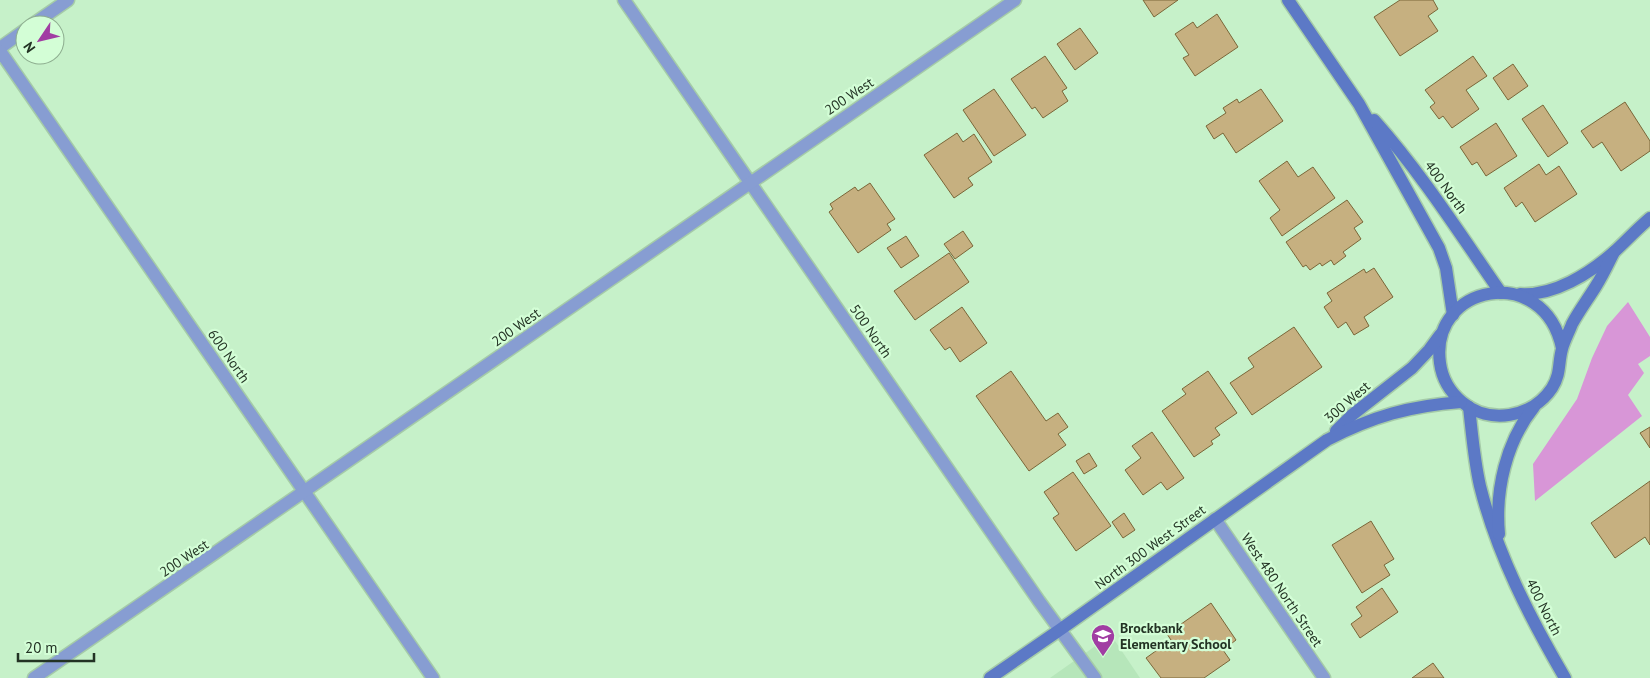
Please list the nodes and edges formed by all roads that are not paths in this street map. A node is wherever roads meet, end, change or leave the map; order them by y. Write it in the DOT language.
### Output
graph roads {
  1 [pos="68,0"];
  2 [pos="624,0"];
  3 [pos="1015,0"];
  4 [pos="1288,0"];
  5 [pos="46,15"];
  6 [pos="15,38"];
  7 [pos="0,49"];
  8 [pos="1359,104"];
  9 [pos="750,182"];
  10 [pos="1650,218"];
  11 [pos="1614,252"];
  12 [pos="1508,293"];
  13 [pos="1453,315"];
  14 [pos="1444,330"];
  15 [pos="1562,348"];
  16 [pos="1538,403"];
  17 [pos="1465,404"];
  18 [pos="1327,440"];
  19 [pos="304,493"];
  20 [pos="1215,519"];
  21 [pos="1500,547"];
  22 [pos="1061,629"];
  23 [pos="34,678"];
  24 [pos="434,678"];
  25 [pos="990,678"];
  26 [pos="1095,678"];
  27 [pos="1324,678"];
  28 [pos="1565,678"];
  1 -- 5 [label="street"];
  2 -- 9 [label="street, 500 North"];
  3 -- 9 [label="street, 200 West"];
  4 -- 8 [label="main road, 400 North"];
  6 -- 7 [label="street"];
  7 -- 19 [label="street, 600 North"];
  8 -- 12 [label="main road, 400 North"];
  8 -- 13 [label="main road, 400 North"];
  9 -- 19 [label="street, 200 West"];
  9 -- 22 [label="street, 500 North"];
  10 -- 11 [label="main road"];
  11 -- 12 [label="main road"];
  11 -- 15 [label="main road"];
  12 -- 13 [label="main road"];
  12 -- 15 [label="main road"];
  13 -- 14 [label="main road"];
  14 -- 17 [label="main road"];
  14 -- 18 [label="main road, 300 West"];
  15 -- 16 [label="main road"];
  16 -- 17 [label="main road"];
  16 -- 21 [label="main road, 400 North"];
  17 -- 18 [label="main road, 300 West"];
  17 -- 21 [label="main road, 400 North"];
  18 -- 20 [label="main road, North 300 West Street"];
  19 -- 23 [label="street, 200 West"];
  19 -- 24 [label="street, 600 North"];
  20 -- 22 [label="main road, North 300 West Street"];
  20 -- 27 [label="street, West 480 North Street"];
  21 -- 28 [label="main road, 400 North"];
  22 -- 25 [label="main road, North 300 West Street"];
  22 -- 26 [label="street, 500 North"];
}
